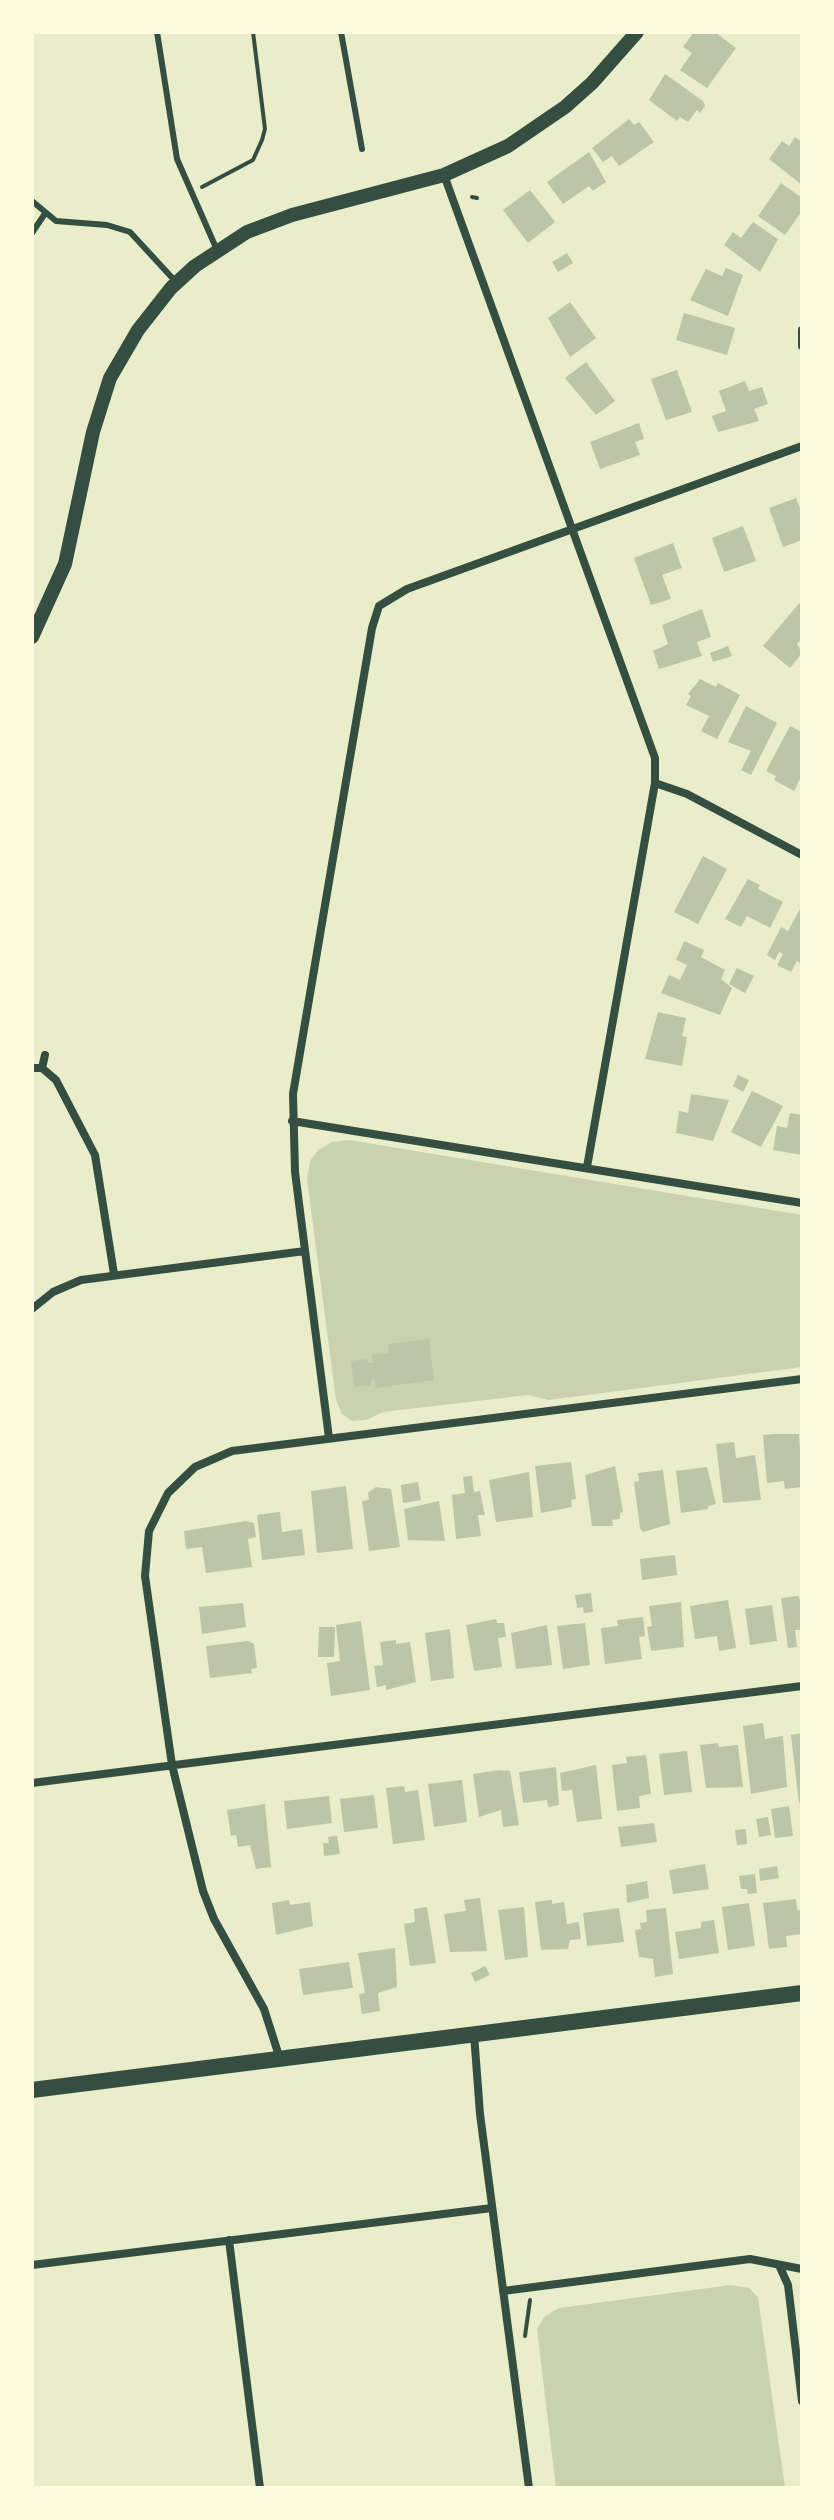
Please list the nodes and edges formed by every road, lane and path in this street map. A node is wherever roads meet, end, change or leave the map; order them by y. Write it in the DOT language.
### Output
graph roads {
  1 [pos="157,32"];
  2 [pos="253,32"];
  3 [pos="341,32"];
  4 [pos="637,32"];
  5 [pos="362,149"];
  6 [pos="444,175"];
  7 [pos="191,197"];
  8 [pos="32,201"];
  9 [pos="44,215"];
  10 [pos="32,233"];
  11 [pos="217,250"];
  12 [pos="177,283"];
  13 [pos="802,330"];
  14 [pos="802,346"];
  15 [pos="802,446"];
  16 [pos="573,528"];
  17 [pos="32,637"];
  18 [pos="655,783"];
  19 [pos="802,855"];
  20 [pos="45,1055"];
  21 [pos="37,1068"];
  22 [pos="292,1121"];
  23 [pos="587,1167"];
  24 [pos="802,1203"];
  25 [pos="305,1251"];
  26 [pos="114,1274"];
  27 [pos="32,1309"];
  28 [pos="802,1379"];
  29 [pos="329,1438"];
  30 [pos="802,1686"];
  31 [pos="172,1765"];
  32 [pos="32,1783"];
  33 [pos="802,1993"];
  34 [pos="474,2034"];
  35 [pos="280,2059"];
  36 [pos="32,2090"];
  37 [pos="492,2208"];
  38 [pos="229,2240"];
  39 [pos="32,2265"];
  40 [pos="779,2265"];
  41 [pos="802,2269"];
  42 [pos="503,2291"];
  43 [pos="530,2300"];
  44 [pos="527,2349"];
  45 [pos="802,2401"];
  46 [pos="260,2488"];
  47 [pos="529,2488"];
  1 -- 7 [label="lane"];
  2 -- 7 [label="path"];
  3 -- 5 [label="lane"];
  4 -- 6 [label="street"];
  6 -- 11 [label="street"];
  6 -- 16 [label="street"];
  7 -- 11 [label="lane"];
  8 -- 9 [label="lane"];
  9 -- 10 [label="lane"];
  9 -- 12 [label="lane"];
  11 -- 12 [label="street"];
  12 -- 17 [label="street"];
  13 -- 14 [label="street"];
  15 -- 16 [label="street"];
  16 -- 18 [label="street"];
  16 -- 22 [label="street"];
  18 -- 19 [label="street"];
  18 -- 23 [label="street"];
  20 -- 21 [label="street"];
  21 -- 26 [label="street"];
  22 -- 23 [label="street"];
  22 -- 25 [label="street"];
  23 -- 24 [label="street"];
  25 -- 26 [label="street"];
  25 -- 29 [label="street"];
  26 -- 27 [label="street"];
  28 -- 29 [label="street"];
  29 -- 31 [label="street"];
  30 -- 31 [label="street"];
  31 -- 32 [label="street"];
  31 -- 35 [label="street"];
  33 -- 34 [label="main road"];
  34 -- 35 [label="main road"];
  34 -- 37 [label="street"];
  35 -- 36 [label="main road"];
  37 -- 38 [label="street"];
  37 -- 42 [label="street"];
  38 -- 39 [label="street"];
  38 -- 46 [label="street"];
  40 -- 41 [label="street"];
  40 -- 42 [label="street"];
  40 -- 45 [label="street"];
  42 -- 47 [label="street"];
  43 -- 44 [label="path"];
}
